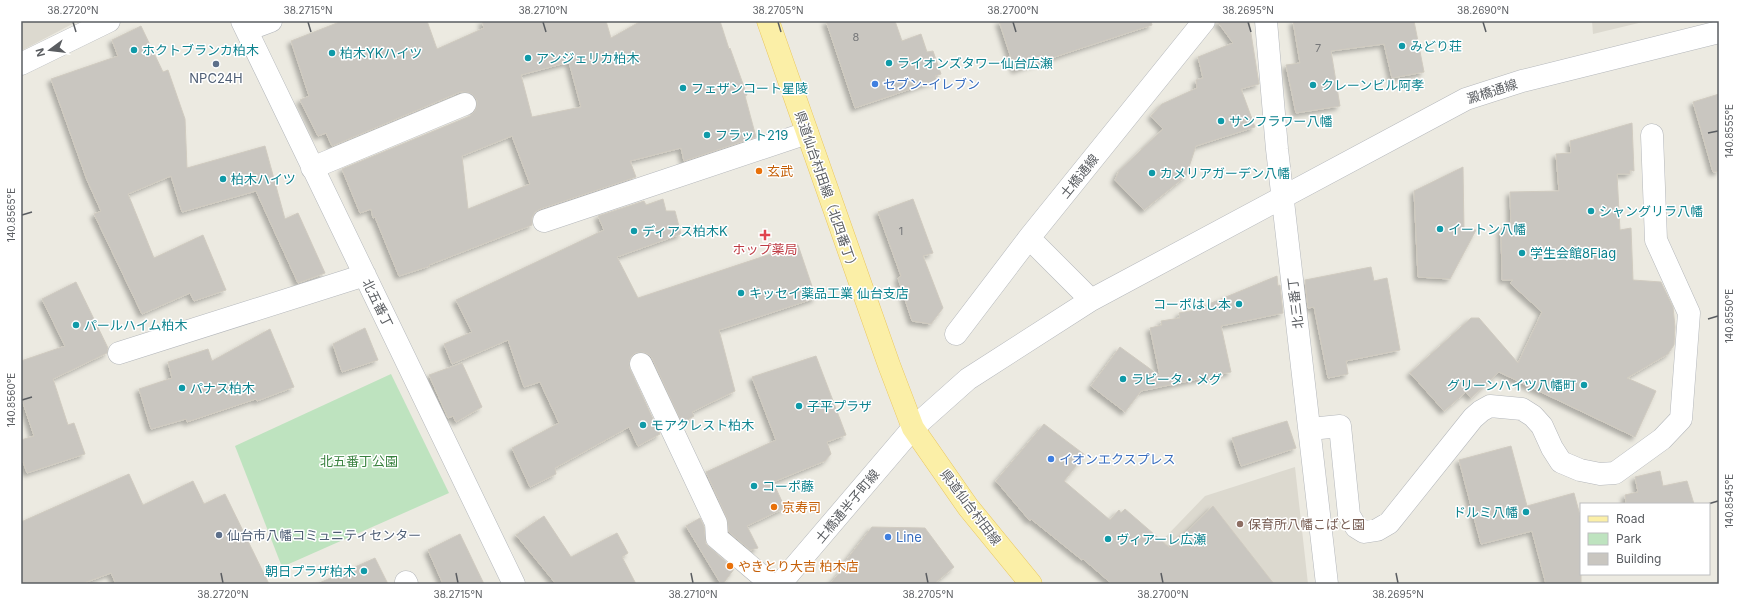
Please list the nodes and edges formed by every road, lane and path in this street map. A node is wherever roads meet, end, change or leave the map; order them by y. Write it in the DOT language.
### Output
graph roads {
  1 [pos="109,21"];
  2 [pos="271,21"];
  3 [pos="768,21"];
  4 [pos="1204,21"];
  5 [pos="1266,21"];
  6 [pos="245,26"];
  7 [pos="1719,32"];
  8 [pos="21,64"];
  9 [pos="465,104"];
  10 [pos="806,134"];
  11 [pos="1652,135"];
  12 [pos="312,168"];
  13 [pos="1283,197"];
  14 [pos="544,221"];
  15 [pos="1029,238"];
  16 [pos="364,275"];
  17 [pos="1091,300"];
  18 [pos="956,334"];
  19 [pos="119,353"];
  20 [pos="641,364"];
  21 [pos="913,428"];
  22 [pos="1310,429"];
  23 [pos="514,584"];
  24 [pos="771,584"];
  25 [pos="780,584"];
  26 [pos="1031,584"];
  27 [pos="1327,584"];
  1 -- 8 [label="street"];
  2 -- 6 [label="street"];
  3 -- 10 [label="main road, 県道仙台村田線（北四番丁）"];
  4 -- 15 [label="street, 土橋通線"];
  5 -- 13 [label="street, 北三番丁"];
  6 -- 12 [label="street, 北五番丁"];
  7 -- 13 [label="street, 澱橋通線"];
  9 -- 12 [label="street"];
  10 -- 14 [label="street"];
  10 -- 21 [label="main road, 県道仙台村田線（北四番丁）"];
  11 -- 22 [label="street"];
  12 -- 16 [label="street, 北五番丁"];
  13 -- 17 [label="street, 澱橋通線"];
  13 -- 22 [label="street, 北三番丁"];
  15 -- 17 [label="street"];
  15 -- 18 [label="street, 土橋通線"];
  16 -- 19 [label="street"];
  16 -- 23 [label="street, 北五番丁"];
  17 -- 21 [label="street, 土橋通半子町線"];
  20 -- 24 [label="street"];
  21 -- 25 [label="street, 土橋通半子町線"];
  21 -- 26 [label="main road, 県道仙台村田線"];
  22 -- 27 [label="street, 北三番丁"];
}
